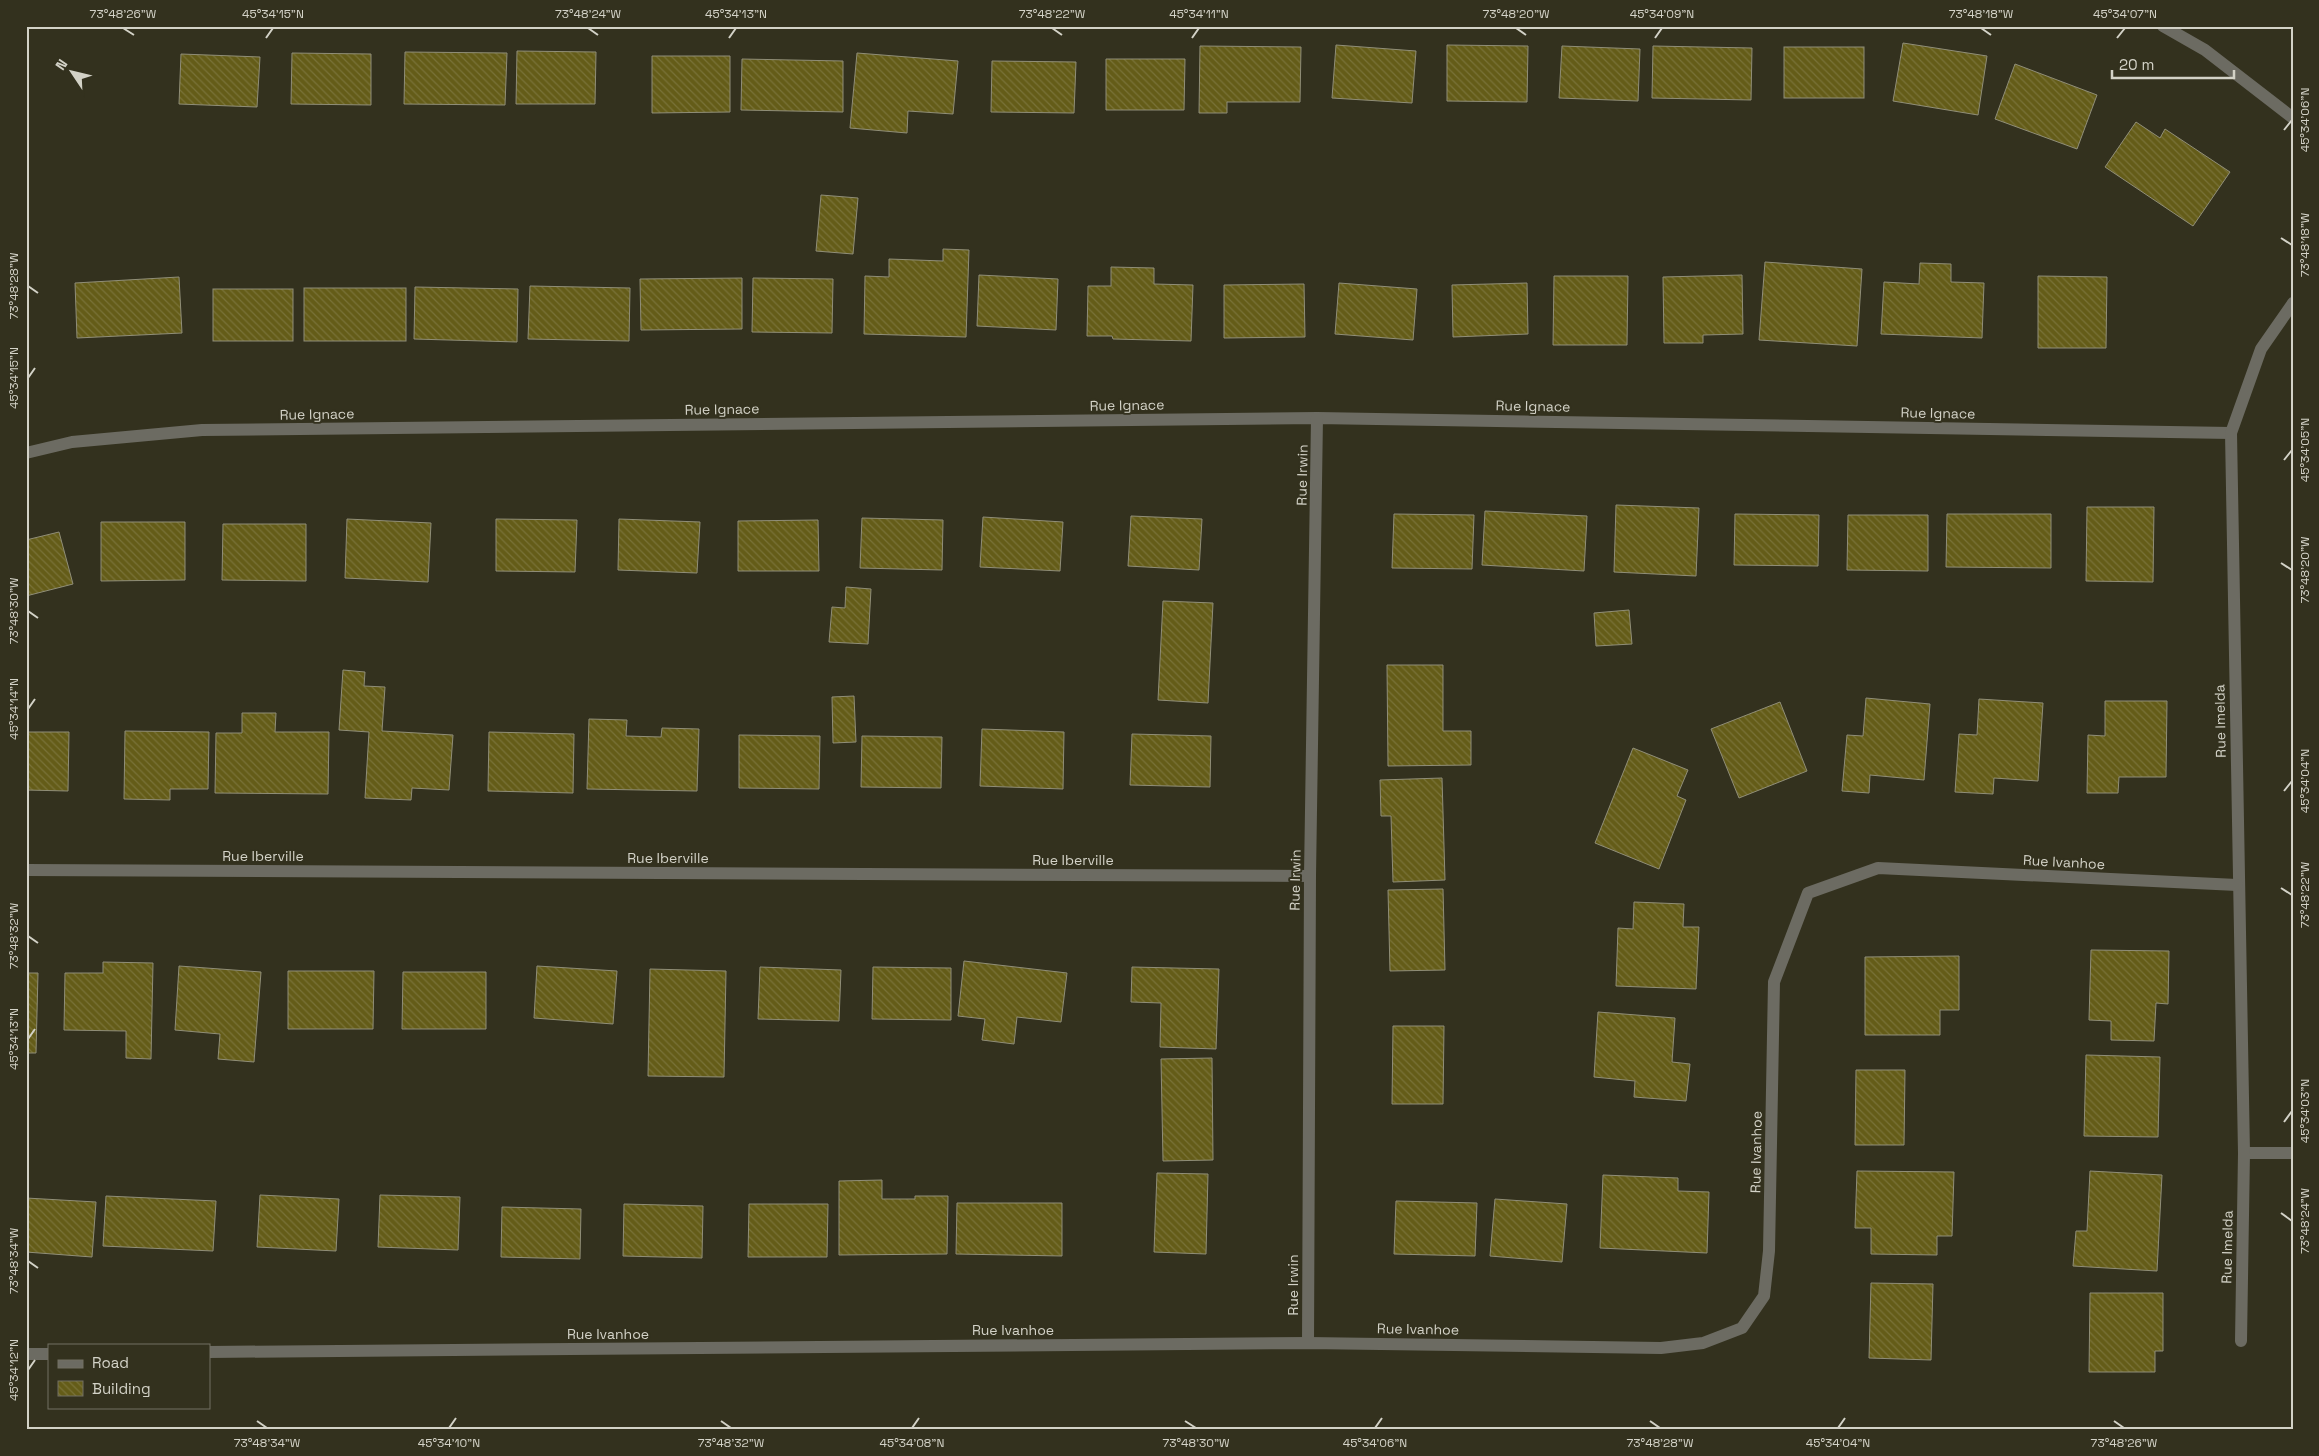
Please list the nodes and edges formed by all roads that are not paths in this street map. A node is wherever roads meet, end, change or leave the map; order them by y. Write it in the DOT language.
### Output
graph roads {
  1 [pos="2163,26"];
  2 [pos="2293,118"];
  3 [pos="2293,303"];
  4 [pos="1318,418"];
  5 [pos="2231,433"];
  6 [pos="26,453"];
  7 [pos="26,870"];
  8 [pos="1310,876"];
  9 [pos="2238,885"];
  10 [pos="2244,1153"];
  11 [pos="2293,1153"];
  12 [pos="2241,1341"];
  13 [pos="1308,1343"];
  14 [pos="210,1352"];
  15 [pos="26,1354"];
  16 [pos="48,1354"];
  1 -- 2 [label="street"];
  3 -- 5 [label="street, Rue Imelda"];
  4 -- 5 [label="street, Rue Ignace"];
  4 -- 6 [label="street, Rue Ignace"];
  4 -- 8 [label="street, Rue Irwin"];
  5 -- 9 [label="street, Rue Imelda"];
  7 -- 8 [label="street, Rue Iberville"];
  8 -- 13 [label="street, Rue Irwin"];
  9 -- 10 [label="street, Rue Imelda"];
  9 -- 13 [label="street, Rue Ivanhoe"];
  10 -- 11 [label="street"];
  10 -- 12 [label="street, Rue Imelda"];
  13 -- 14 [label="street, Rue Ivanhoe"];
  15 -- 16 [label="street"];
}
